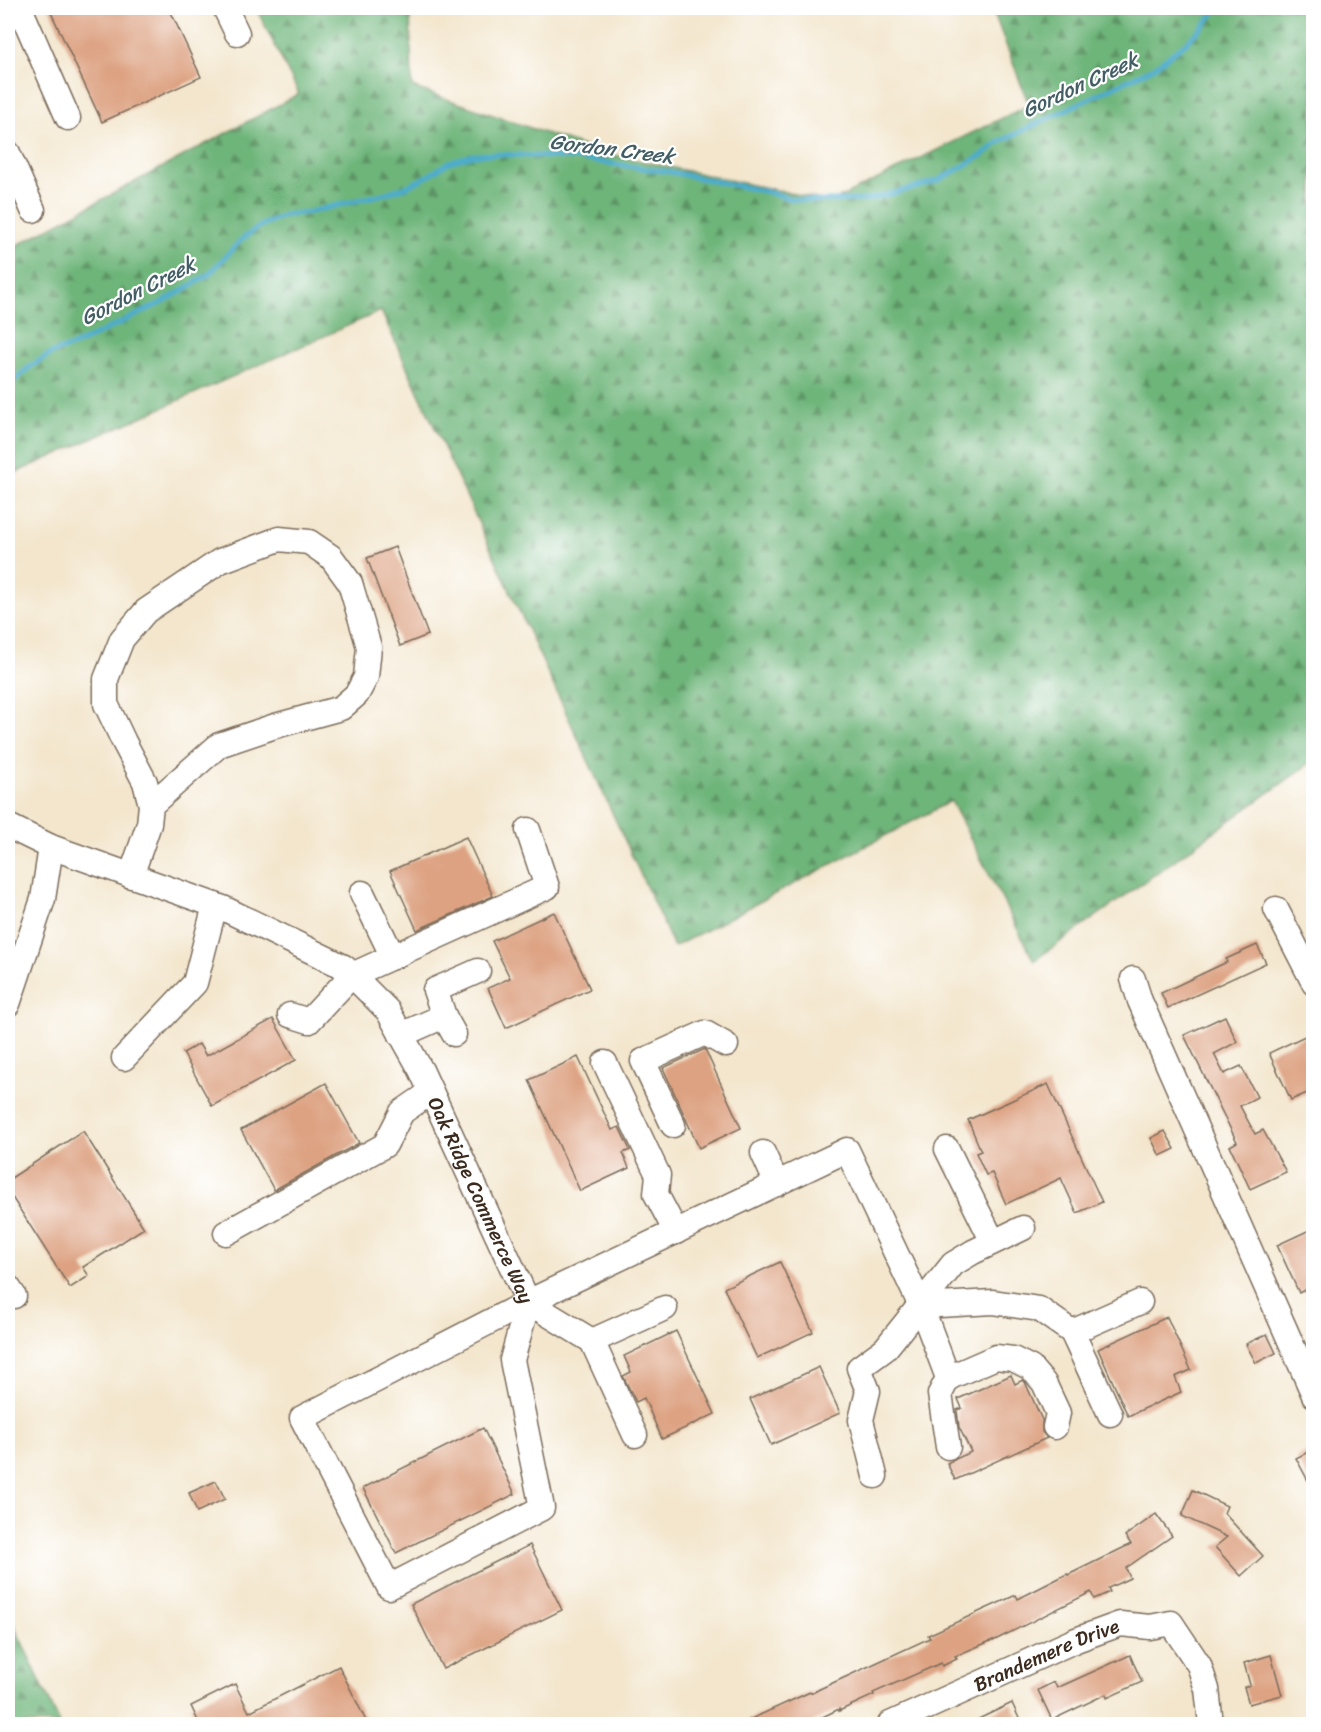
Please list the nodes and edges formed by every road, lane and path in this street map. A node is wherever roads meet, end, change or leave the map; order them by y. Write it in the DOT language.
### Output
graph roads {
  1 [pos="20,8"];
  2 [pos="225,8"];
  3 [pos="237,33"];
  4 [pos="68,118"];
  5 [pos="8,153"];
  6 [pos="33,210"];
  7 [pos="151,805"];
  8 [pos="8,826"];
  9 [pos="528,830"];
  10 [pos="51,848"];
  11 [pos="131,876"];
  12 [pos="362,893"];
  13 [pos="215,905"];
  14 [pos="1276,909"];
  15 [pos="393,957"];
  16 [pos="478,971"];
  17 [pos="352,975"];
  18 [pos="1133,979"];
  19 [pos="1314,984"];
  20 [pos="8,1004"];
  21 [pos="290,1015"];
  22 [pos="402,1035"];
  23 [pos="726,1045"];
  24 [pos="124,1058"];
  25 [pos="605,1063"];
  26 [pos="431,1092"];
  27 [pos="673,1125"];
  28 [pos="947,1149"];
  29 [pos="763,1153"];
  30 [pos="777,1184"];
  31 [pos="1023,1227"];
  32 [pos="675,1232"];
  33 [pos="226,1233"];
  34 [pos="993,1242"];
  35 [pos="528,1302"];
  36 [pos="1140,1302"];
  37 [pos="921,1306"];
  38 [pos="664,1308"];
  39 [pos="1072,1332"];
  40 [pos="592,1341"];
  41 [pos="948,1378"];
  42 [pos="1314,1395"];
  43 [pos="1110,1414"];
  44 [pos="1055,1427"];
  45 [pos="634,1435"];
  46 [pos="948,1447"];
  47 [pos="875,1476"];
  48 [pos="890,1725"];
  49 [pos="1211,1725"];
  1 -- 4 [label="street"];
  2 -- 3 [label="street"];
  5 -- 6 [label="street"];
  7 -- 7 [label="street"];
  7 -- 11 [label="street"];
  8 -- 10 [label="street, Oak Ridge Commerce Way"];
  9 -- 15 [label="street"];
  10 -- 11 [label="street, Oak Ridge Commerce Way"];
  10 -- 20 [label="street"];
  11 -- 13 [label="street, Oak Ridge Commerce Way"];
  12 -- 15 [label="street"];
  13 -- 17 [label="street, Oak Ridge Commerce Way"];
  13 -- 24 [label="street"];
  14 -- 19 [label="street"];
  15 -- 17 [label="street"];
  16 -- 22 [label="street"];
  17 -- 21 [label="street"];
  17 -- 22 [label="street, Oak Ridge Commerce Way"];
  18 -- 42 [label="street"];
  22 -- 26 [label="street, Oak Ridge Commerce Way"];
  23 -- 27 [label="street"];
  25 -- 32 [label="street"];
  26 -- 33 [label="street"];
  26 -- 35 [label="street, Oak Ridge Commerce Way"];
  28 -- 34 [label="street"];
  29 -- 30 [label="street"];
  30 -- 32 [label="street, Oak Ridge Commerce Way"];
  30 -- 37 [label="street, Oak Ridge Commerce Way"];
  31 -- 34 [label="street"];
  32 -- 35 [label="street, Oak Ridge Commerce Way"];
  34 -- 37 [label="street"];
  35 -- 35 [label="street"];
  35 -- 40 [label="street"];
  36 -- 39 [label="street"];
  37 -- 39 [label="street"];
  37 -- 41 [label="street"];
  37 -- 47 [label="street"];
  38 -- 40 [label="street"];
  39 -- 43 [label="street"];
  40 -- 45 [label="street"];
  41 -- 44 [label="street"];
  41 -- 46 [label="street"];
  48 -- 49 [label="street, Brandemere Drive"];
}
